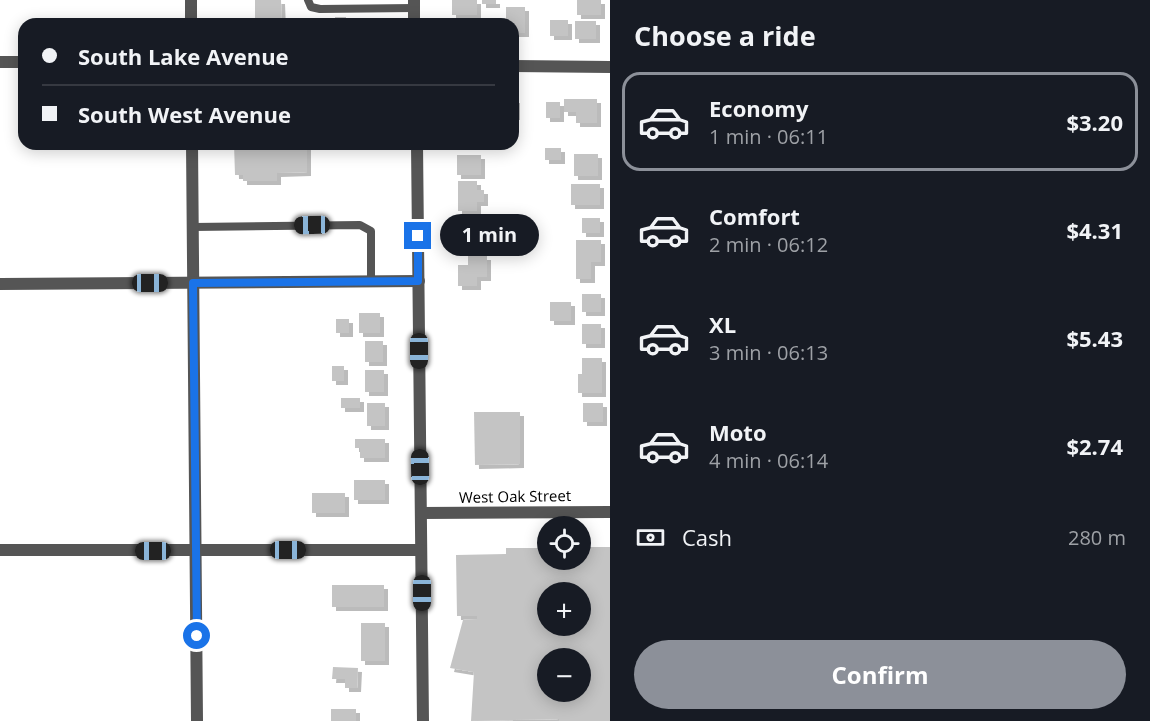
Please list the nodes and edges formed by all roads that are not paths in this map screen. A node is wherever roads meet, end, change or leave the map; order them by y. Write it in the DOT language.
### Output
graph roads {
  1 [pos="191,0"];
  2 [pos="308,0"];
  3 [pos="365,4"];
  4 [pos="414,4"];
  5 [pos="191,18"];
  6 [pos="0,62"];
  7 [pos="18,62"];
  8 [pos="519,66"];
  9 [pos="610,67"];
  10 [pos="192,150"];
  11 [pos="417,150"];
  12 [pos="193,227"];
  13 [pos="418,281"];
  14 [pos="371,282"];
  15 [pos="193,283"];
  16 [pos="0,284"];
  17 [pos="610,512"];
  18 [pos="421,513"];
  19 [pos="0,550"];
  20 [pos="421,550"];
  21 [pos="196,551"];
  22 [pos="197,721"];
  23 [pos="423,721"];
  1 -- 5 [label="street"];
  2 -- 3 [label="lane"];
  3 -- 4 [label="lane"];
  6 -- 7 [label="street"];
  8 -- 9 [label="street"];
  10 -- 12 [label="street"];
  11 -- 13 [label="street"];
  12 -- 14 [label="lane"];
  12 -- 15 [label="street"];
  13 -- 14 [label="street"];
  13 -- 18 [label="street"];
  14 -- 15 [label="street"];
  15 -- 16 [label="street"];
  15 -- 21 [label="street"];
  17 -- 18 [label="street, West Oak Street"];
  18 -- 20 [label="street"];
  19 -- 21 [label="street"];
  20 -- 21 [label="street"];
  20 -- 23 [label="street"];
  21 -- 22 [label="street"];
}
